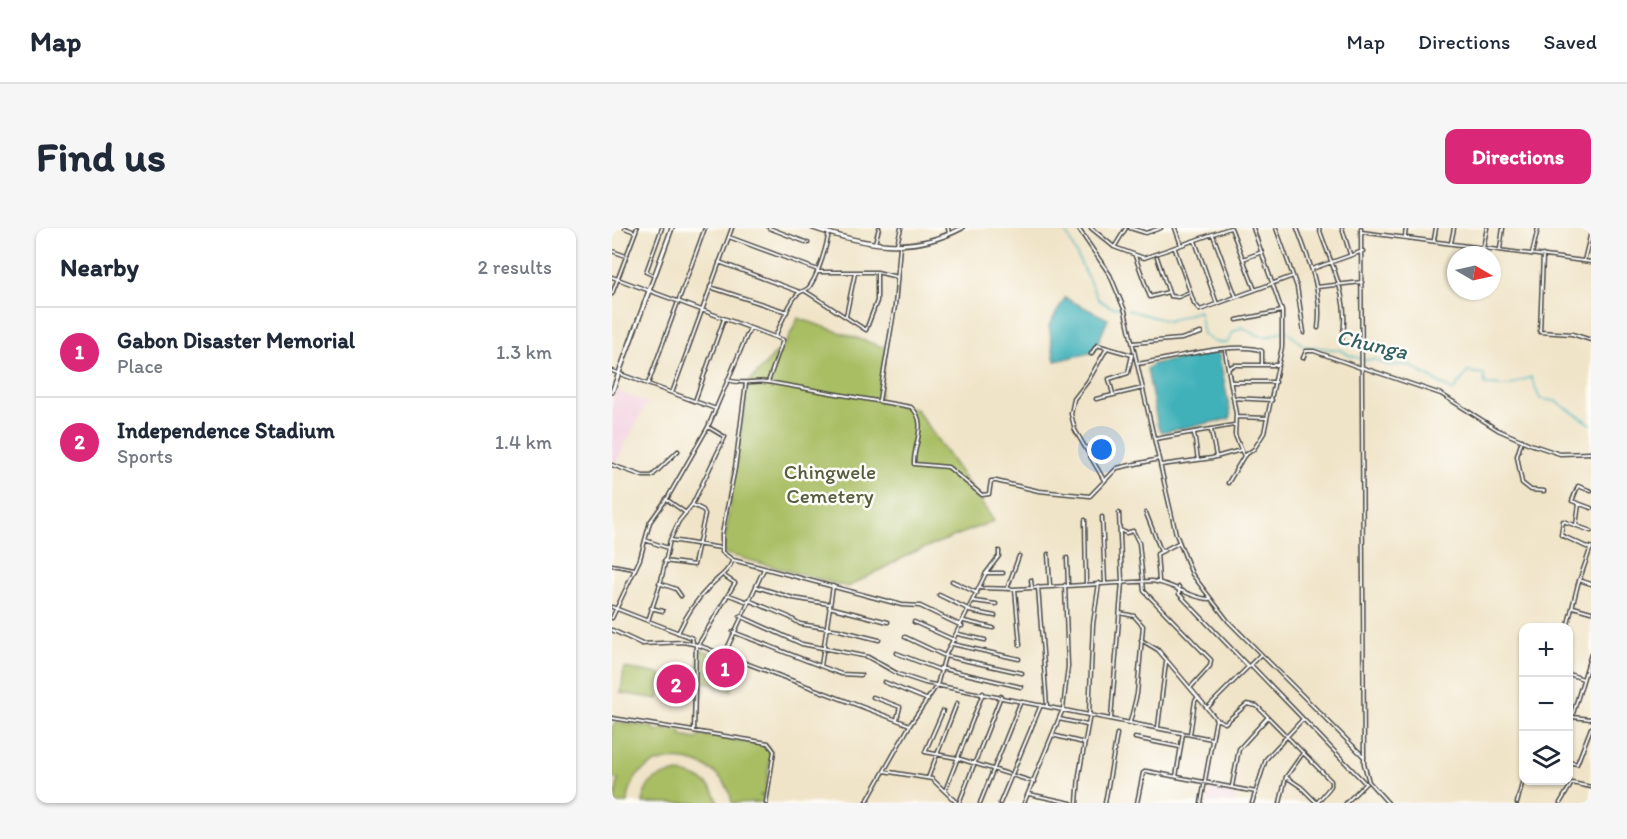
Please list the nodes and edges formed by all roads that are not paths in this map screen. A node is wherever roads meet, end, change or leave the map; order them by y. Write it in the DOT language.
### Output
graph roads {
  1 [pos="625,228"];
  2 [pos="662,228"];
  3 [pos="672,228"];
  4 [pos="705,228"];
  5 [pos="732,228"];
  6 [pos="769,228"];
  7 [pos="813,228"];
  8 [pos="879,228"];
  9 [pos="901,228"];
  10 [pos="948,228"];
  11 [pos="962,228"];
  12 [pos="1078,228"];
  13 [pos="1091,228"];
  14 [pos="1128,228"];
  15 [pos="1161,228"];
  16 [pos="1175,228"];
  17 [pos="1214,228"];
  18 [pos="1231,228"];
  19 [pos="1253,228"];
  20 [pos="1276,228"];
  21 [pos="1297,228"];
  22 [pos="1319,228"];
  23 [pos="1342,228"];
  24 [pos="1384,228"];
  25 [pos="1406,228"];
  26 [pos="1436,228"];
  27 [pos="1454,228"];
  28 [pos="1487,228"];
  29 [pos="1503,228"];
  30 [pos="1538,228"];
  31 [pos="636,230"];
  32 [pos="1361,230"];
  33 [pos="1591,232"];
  34 [pos="829,233"];
  35 [pos="949,234"];
  36 [pos="1214,234"];
  37 [pos="1383,234"];
  38 [pos="1405,236"];
  39 [pos="729,237"];
  40 [pos="1434,240"];
  41 [pos="1195,241"];
  42 [pos="808,243"];
  43 [pos="1451,243"];
  44 [pos="874,244"];
  45 [pos="899,245"];
  46 [pos="1181,246"];
  47 [pos="1470,246"];
  48 [pos="1483,246"];
  49 [pos="1501,246"];
  50 [pos="1114,247"];
  51 [pos="1175,249"];
  52 [pos="1501,250"];
  53 [pos="612,251"];
  54 [pos="1363,251"];
  55 [pos="1262,252"];
  56 [pos="1532,254"];
  57 [pos="1351,255"];
  58 [pos="1543,255"];
  59 [pos="626,256"];
  60 [pos="1135,256"];
  61 [pos="1156,256"];
  62 [pos="1243,258"];
  63 [pos="1584,261"];
  64 [pos="719,262"];
  65 [pos="1332,262"];
  66 [pos="1591,262"];
  67 [pos="1312,269"];
  68 [pos="817,271"];
  69 [pos="877,272"];
  70 [pos="855,273"];
  71 [pos="655,276"];
  72 [pos="1293,276"];
  73 [pos="612,277"];
  74 [pos="898,277"];
  75 [pos="618,279"];
  76 [pos="1362,282"];
  77 [pos="1274,283"];
  78 [pos="1340,286"];
  79 [pos="710,287"];
  80 [pos="1317,287"];
  81 [pos="649,290"];
  82 [pos="1256,290"];
  83 [pos="805,291"];
  84 [pos="800,292"];
  85 [pos="1168,292"];
  86 [pos="1191,292"];
  87 [pos="612,294"];
  88 [pos="1236,297"];
  89 [pos="678,302"];
  90 [pos="1217,304"];
  91 [pos="702,311"];
  92 [pos="1282,311"];
  93 [pos="787,312"];
  94 [pos="846,316"];
  95 [pos="724,319"];
  96 [pos="1237,320"];
  97 [pos="750,328"];
  98 [pos="1317,328"];
  99 [pos="1201,333"];
  100 [pos="1304,333"];
  101 [pos="775,337"];
  102 [pos="1342,339"];
  103 [pos="1591,340"];
  104 [pos="1132,343"];
  105 [pos="1107,348"];
  106 [pos="1225,350"];
  107 [pos="1091,354"];
  108 [pos="1133,355"];
  109 [pos="1303,358"];
  110 [pos="1137,364"];
  111 [pos="1262,365"];
  112 [pos="1279,365"];
  113 [pos="1361,368"];
  114 [pos="1228,369"];
  115 [pos="612,371"];
  116 [pos="618,374"];
  117 [pos="728,380"];
  118 [pos="768,382"];
  119 [pos="1231,382"];
  120 [pos="1276,382"];
  121 [pos="746,383"];
  122 [pos="648,384"];
  123 [pos="1143,388"];
  124 [pos="612,393"];
  125 [pos="672,393"];
  126 [pos="1113,394"];
  127 [pos="1233,398"];
  128 [pos="1096,399"];
  129 [pos="1272,400"];
  130 [pos="695,401"];
  131 [pos="879,401"];
  132 [pos="716,410"];
  133 [pos="1236,417"];
  134 [pos="1266,418"];
  135 [pos="1234,425"];
  136 [pos="708,427"];
  137 [pos="1211,430"];
  138 [pos="1194,433"];
  139 [pos="1154,439"];
  140 [pos="1522,440"];
  141 [pos="1241,450"];
  142 [pos="678,451"];
  143 [pos="1591,453"];
  144 [pos="1216,456"];
  145 [pos="1244,456"];
  146 [pos="1159,459"];
  147 [pos="1198,460"];
  148 [pos="612,465"];
  149 [pos="1161,465"];
  150 [pos="1104,480"];
  151 [pos="1228,483"];
  152 [pos="1544,491"];
  153 [pos="1591,491"];
  154 [pos="666,499"];
  155 [pos="1579,504"];
  156 [pos="692,505"];
  157 [pos="1591,508"];
  158 [pos="686,513"];
  159 [pos="1119,513"];
  160 [pos="1146,513"];
  161 [pos="1102,517"];
  162 [pos="1085,520"];
  163 [pos="1575,526"];
  164 [pos="1120,530"];
  165 [pos="1591,531"];
  166 [pos="645,540"];
  167 [pos="670,540"];
  168 [pos="1178,543"];
  169 [pos="698,545"];
  170 [pos="668,548"];
  171 [pos="721,548"];
  172 [pos="1591,548"];
  173 [pos="999,551"];
  174 [pos="1161,551"];
  175 [pos="1048,554"];
  176 [pos="1019,556"];
  177 [pos="1067,558"];
  178 [pos="733,560"];
  179 [pos="664,561"];
  180 [pos="612,565"];
  181 [pos="634,569"];
  182 [pos="764,569"];
  183 [pos="986,573"];
  184 [pos="1003,573"];
  185 [pos="724,576"];
  186 [pos="1031,580"];
  187 [pos="1580,580"];
  188 [pos="952,581"];
  189 [pos="1142,581"];
  190 [pos="1122,582"];
  191 [pos="1159,582"];
  192 [pos="659,583"];
  193 [pos="1099,583"];
  194 [pos="1105,583"];
  195 [pos="1086,584"];
  196 [pos="1591,584"];
  197 [pos="1067,585"];
  198 [pos="833,586"];
  199 [pos="1050,586"];
  200 [pos="756,587"];
  201 [pos="1038,587"];
  202 [pos="1179,587"];
  203 [pos="980,588"];
  204 [pos="1032,588"];
  205 [pos="1007,589"];
  206 [pos="1015,589"];
  207 [pos="978,593"];
  208 [pos="729,594"];
  209 [pos="681,596"];
  210 [pos="939,596"];
  211 [pos="1209,599"];
  212 [pos="748,601"];
  213 [pos="974,601"];
  214 [pos="996,604"];
  215 [pos="829,606"];
  216 [pos="1572,607"];
  217 [pos="614,608"];
  218 [pos="651,608"];
  219 [pos="970,610"];
  220 [pos="663,611"];
  221 [pos="1591,612"];
  222 [pos="1120,613"];
  223 [pos="740,616"];
  224 [pos="995,616"];
  225 [pos="612,618"];
  226 [pos="648,621"];
  227 [pos="964,621"];
  228 [pos="888,622"];
  229 [pos="914,622"];
  230 [pos="1568,623"];
  231 [pos="962,626"];
  232 [pos="826,628"];
  233 [pos="993,628"];
  234 [pos="612,630"];
  235 [pos="733,632"];
  236 [pos="678,633"];
  237 [pos="958,634"];
  238 [pos="905,637"];
  239 [pos="879,640"];
  240 [pos="954,640"];
  241 [pos="985,640"];
  242 [pos="1140,640"];
  243 [pos="696,644"];
  244 [pos="952,644"];
  245 [pos="1020,645"];
  246 [pos="823,647"];
  247 [pos="896,653"];
  248 [pos="724,654"];
  249 [pos="1261,654"];
  250 [pos="1591,654"];
  251 [pos="945,656"];
  252 [pos="1019,659"];
  253 [pos="1166,662"];
  254 [pos="1249,665"];
  255 [pos="821,666"];
  256 [pos="940,669"];
  257 [pos="1022,672"];
  258 [pos="861,675"];
  259 [pos="1573,675"];
  260 [pos="1584,679"];
  261 [pos="884,681"];
  262 [pos="937,685"];
  263 [pos="1021,687"];
  264 [pos="1191,687"];
  265 [pos="983,693"];
  266 [pos="1001,696"];
  267 [pos="873,697"];
  268 [pos="1198,697"];
  269 [pos="928,700"];
  270 [pos="1021,701"];
  271 [pos="957,703"];
  272 [pos="1041,705"];
  273 [pos="1047,706"];
  274 [pos="1207,708"];
  275 [pos="1063,709"];
  276 [pos="943,711"];
  277 [pos="1089,714"];
  278 [pos="1573,714"];
  279 [pos="1268,717"];
  280 [pos="1573,717"];
  281 [pos="612,718"];
  282 [pos="1111,718"];
  283 [pos="897,719"];
  284 [pos="1059,719"];
  285 [pos="1216,719"];
  286 [pos="1303,719"];
  287 [pos="1591,719"];
  288 [pos="1130,722"];
  289 [pos="1087,724"];
  290 [pos="910,725"];
  291 [pos="1158,727"];
  292 [pos="1591,728"];
  293 [pos="694,731"];
  294 [pos="1183,732"];
  295 [pos="1118,734"];
  296 [pos="1190,734"];
  297 [pos="1051,735"];
  298 [pos="1286,736"];
  299 [pos="1135,738"];
  300 [pos="1212,739"];
  301 [pos="1084,743"];
  302 [pos="1180,747"];
  303 [pos="1303,753"];
  304 [pos="937,755"];
  305 [pos="1364,757"];
  306 [pos="957,758"];
  307 [pos="1573,763"];
  308 [pos="976,764"];
  309 [pos="995,770"];
  310 [pos="884,771"];
  311 [pos="1013,775"];
  312 [pos="1176,777"];
  313 [pos="1286,777"];
  314 [pos="928,778"];
  315 [pos="1034,782"];
  316 [pos="1205,783"];
  317 [pos="1367,783"];
  318 [pos="1522,785"];
  319 [pos="1591,787"];
  320 [pos="1231,788"];
  321 [pos="945,791"];
  322 [pos="1256,792"];
  323 [pos="1029,794"];
  324 [pos="1060,802"];
  325 [pos="766,803"];
  326 [pos="866,803"];
  327 [pos="958,803"];
  328 [pos="980,803"];
  329 [pos="1000,803"];
  330 [pos="1023,803"];
  331 [pos="1071,803"];
  332 [pos="1077,803"];
  333 [pos="1105,803"];
  334 [pos="1137,803"];
  335 [pos="1201,803"];
  336 [pos="1252,803"];
  337 [pos="1280,803"];
  338 [pos="1346,803"];
  339 [pos="1388,803"];
  340 [pos="1517,803"];
  341 [pos="1560,803"];
  1 -- 31 [label="street"];
  2 -- 71 [label="street"];
  3 -- 71 [label="street"];
  4 -- 89 [label="street"];
  5 -- 39 [label="street"];
  6 -- 42 [label="street"];
  7 -- 34 [label="street"];
  8 -- 44 [label="street"];
  9 -- 45 [label="street"];
  10 -- 35 [label="street"];
  11 -- 35 [label="street"];
  12 -- 104 [label="street"];
  13 -- 50 [label="street"];
  14 -- 15 [label="street"];
  14 -- 50 [label="street"];
  16 -- 46 [label="street"];
  17 -- 36 [label="street"];
  18 -- 36 [label="street"];
  18 -- 62 [label="street"];
  19 -- 55 [label="street"];
  20 -- 72 [label="street"];
  21 -- 67 [label="street"];
  22 -- 65 [label="street"];
  23 -- 57 [label="street"];
  24 -- 37 [label="street"];
  25 -- 38 [label="street"];
  26 -- 40 [label="street"];
  27 -- 43 [label="street"];
  28 -- 48 [label="street"];
  29 -- 49 [label="street"];
  30 -- 56 [label="street"];
  31 -- 59 [label="street"];
  32 -- 37 [label="street"];
  32 -- 54 [label="street"];
  33 -- 63 [label="street"];
  34 -- 44 [label="street"];
  34 -- 68 [label="street"];
  35 -- 45 [label="street"];
  36 -- 41 [label="street"];
  36 -- 88 [label="street"];
  37 -- 38 [label="street"];
  38 -- 40 [label="street"];
  39 -- 64 [label="street"];
  39 -- 68 [label="street"];
  40 -- 43 [label="street"];
  41 -- 46 [label="street"];
  41 -- 90 [label="street"];
  43 -- 47 [label="street"];
  44 -- 45 [label="street"];
  45 -- 74 [label="street"];
  46 -- 51 [label="street"];
  50 -- 60 [label="street"];
  51 -- 61 [label="street"];
  51 -- 86 [label="street"];
  52 -- 56 [label="street"];
  53 -- 59 [label="street"];
  54 -- 57 [label="street"];
  54 -- 76 [label="street"];
  55 -- 62 [label="street"];
  55 -- 77 [label="street"];
  56 -- 58 [label="street"];
  57 -- 65 [label="street"];
  58 -- 63 [label="street"];
  58 -- 103 [label="street"];
  59 -- 75 [label="street"];
  60 -- 61 [label="street"];
  60 -- 85 [label="street"];
  61 -- 85 [label="street"];
  62 -- 82 [label="street"];
  63 -- 66 [label="street"];
  64 -- 79 [label="street"];
  64 -- 84 [label="street"];
  65 -- 67 [label="street"];
  65 -- 78 [label="street"];
  67 -- 80 [label="street"];
  68 -- 70 [label="street"];
  68 -- 83 [label="street"];
  69 -- 70 [label="street"];
  69 -- 74 [label="street"];
  69 -- 94 [label="street"];
  70 -- 94 [label="street"];
  71 -- 81 [label="street"];
  72 -- 77 [label="street"];
  72 -- 100 [label="street"];
  73 -- 75 [label="street"];
  74 -- 131 [label="street"];
  75 -- 81 [label="street"];
  75 -- 87 [label="street"];
  76 -- 78 [label="street"];
  76 -- 113 [label="street"];
  77 -- 82 [label="street"];
  77 -- 92 [label="street"];
  78 -- 80 [label="street"];
  78 -- 102 [label="street"];
  79 -- 91 [label="street"];
  79 -- 93 [label="street"];
  80 -- 98 [label="street"];
  81 -- 89 [label="street"];
  81 -- 116 [label="street"];
  82 -- 88 [label="street"];
  83 -- 84 [label="street"];
  83 -- 94 [label="street"];
  84 -- 93 [label="street"];
  85 -- 86 [label="street"];
  86 -- 90 [label="street"];
  88 -- 90 [label="street"];
  89 -- 91 [label="street"];
  89 -- 122 [label="street"];
  91 -- 95 [label="street"];
  91 -- 125 [label="street"];
  92 -- 96 [label="street"];
  92 -- 112 [label="street"];
  93 -- 101 [label="street"];
  95 -- 97 [label="street"];
  95 -- 130 [label="street"];
  97 -- 101 [label="street"];
  97 -- 117 [label="street"];
  99 -- 104 [label="street"];
  101 -- 118 [label="street"];
  104 -- 108 [label="street"];
  105 -- 107 [label="street"];
  105 -- 108 [label="street"];
  105 -- 150 [label="street"];
  106 -- 110 [label="street"];
  106 -- 111 [label="street"];
  106 -- 114 [label="street"];
  108 -- 110 [label="street"];
  108 -- 126 [label="street"];
  109 -- 113 [label="street"];
  110 -- 123 [label="street"];
  111 -- 112 [label="street"];
  111 -- 114 [label="street"];
  112 -- 120 [label="street"];
  113 -- 140 [label="street"];
  113 -- 305 [label="street"];
  114 -- 119 [label="street"];
  115 -- 116 [label="street"];
  116 -- 122 [label="street"];
  116 -- 124 [label="street"];
  117 -- 121 [label="street"];
  117 -- 132 [label="street"];
  118 -- 121 [label="street"];
  118 -- 131 [label="street"];
  119 -- 120 [label="street"];
  119 -- 127 [label="street"];
  120 -- 129 [label="street"];
  121 -- 171 [label="street"];
  122 -- 125 [label="street"];
  123 -- 126 [label="street"];
  123 -- 139 [label="street"];
  125 -- 130 [label="street"];
  126 -- 128 [label="street"];
  127 -- 129 [label="street"];
  127 -- 133 [label="street"];
  129 -- 134 [label="street"];
  130 -- 132 [label="street"];
  131 -- 150 [label="street"];
  132 -- 136 [label="street"];
  133 -- 134 [label="street"];
  133 -- 135 [label="street"];
  134 -- 145 [label="street"];
  135 -- 137 [label="street"];
  135 -- 141 [label="street"];
  136 -- 154 [label="street"];
  136 -- 156 [label="street"];
  137 -- 138 [label="street"];
  137 -- 144 [label="street"];
  138 -- 139 [label="street"];
  138 -- 147 [label="street"];
  139 -- 146 [label="street"];
  140 -- 143 [label="street"];
  140 -- 152 [label="street"];
  141 -- 144 [label="street"];
  141 -- 145 [label="street"];
  142 -- 148 [label="street"];
  144 -- 147 [label="street"];
  145 -- 151 [label="street"];
  146 -- 149 [label="street"];
  146 -- 150 [label="street"];
  147 -- 149 [label="street"];
  149 -- 168 [label="street"];
  153 -- 155 [label="street"];
  154 -- 158 [label="street"];
  154 -- 166 [label="street"];
  155 -- 157 [label="street"];
  155 -- 163 [label="street"];
  156 -- 158 [label="street"];
  156 -- 169 [label="street"];
  158 -- 167 [label="street"];
  159 -- 164 [label="street"];
  160 -- 174 [label="street"];
  161 -- 194 [label="street"];
  162 -- 195 [label="street"];
  163 -- 165 [label="street"];
  163 -- 172 [label="street"];
  164 -- 189 [label="street"];
  164 -- 190 [label="street"];
  166 -- 170 [label="street"];
  166 -- 181 [label="street"];
  167 -- 169 [label="street"];
  167 -- 170 [label="street"];
  168 -- 174 [label="street"];
  168 -- 211 [label="street"];
  169 -- 171 [label="street"];
  169 -- 179 [label="street"];
  170 -- 179 [label="street"];
  171 -- 178 [label="street"];
  172 -- 187 [label="street"];
  173 -- 183 [label="street"];
  174 -- 191 [label="street"];
  175 -- 199 [label="street"];
  176 -- 205 [label="street"];
  177 -- 197 [label="street"];
  178 -- 182 [label="street"];
  178 -- 185 [label="street"];
  179 -- 192 [label="street"];
  180 -- 181 [label="street"];
  181 -- 217 [label="street"];
  182 -- 198 [label="street"];
  182 -- 200 [label="street"];
  183 -- 184 [label="street"];
  183 -- 203 [label="street"];
  185 -- 208 [label="street"];
  185 -- 236 [label="street"];
  186 -- 204 [label="street"];
  187 -- 196 [label="street"];
  187 -- 216 [label="street"];
  188 -- 207 [label="street"];
  189 -- 190 [label="street"];
  189 -- 191 [label="street"];
  189 -- 264 [label="street"];
  190 -- 194 [label="street"];
  190 -- 222 [label="street"];
  191 -- 202 [label="street"];
  192 -- 209 [label="street"];
  192 -- 218 [label="street"];
  193 -- 194 [label="street"];
  193 -- 195 [label="street"];
  193 -- 277 [label="street"];
  195 -- 197 [label="street"];
  197 -- 199 [label="street"];
  197 -- 275 [label="street"];
  198 -- 215 [label="street"];
  198 -- 231 [label="street"];
  199 -- 201 [label="street"];
  200 -- 212 [label="street"];
  200 -- 215 [label="street"];
  201 -- 204 [label="street"];
  201 -- 273 [label="street"];
  202 -- 211 [label="street"];
  202 -- 254 [label="street"];
  203 -- 205 [label="street"];
  203 -- 207 [label="street"];
  204 -- 206 [label="street"];
  205 -- 206 [label="street"];
  206 -- 245 [label="street"];
  207 -- 213 [label="street"];
  208 -- 212 [label="street"];
  208 -- 243 [label="street"];
  210 -- 219 [label="street"];
  211 -- 249 [label="street"];
  212 -- 223 [label="street"];
  212 -- 232 [label="street"];
  213 -- 214 [label="street"];
  213 -- 219 [label="street"];
  215 -- 228 [label="street"];
  215 -- 232 [label="street"];
  216 -- 221 [label="street"];
  216 -- 230 [label="street"];
  217 -- 225 [label="street"];
  217 -- 226 [label="street"];
  218 -- 220 [label="street"];
  218 -- 226 [label="street"];
  219 -- 224 [label="street"];
  219 -- 227 [label="street"];
  222 -- 242 [label="street"];
  222 -- 282 [label="street"];
  223 -- 235 [label="street"];
  223 -- 246 [label="street"];
  226 -- 236 [label="street"];
  227 -- 231 [label="street"];
  227 -- 233 [label="street"];
  229 -- 240 [label="street"];
  231 -- 237 [label="street"];
  232 -- 239 [label="street"];
  232 -- 246 [label="street"];
  234 -- 243 [label="street"];
  235 -- 248 [label="street"];
  235 -- 255 [label="street"];
  236 -- 243 [label="street"];
  237 -- 240 [label="street"];
  237 -- 241 [label="street"];
  238 -- 251 [label="street"];
  240 -- 244 [label="street"];
  242 -- 253 [label="street"];
  242 -- 288 [label="street"];
  243 -- 248 [label="street"];
  243 -- 293 [label="street"];
  244 -- 251 [label="street"];
  244 -- 252 [label="street"];
  246 -- 255 [label="street"];
  246 -- 262 [label="street"];
  247 -- 256 [label="street"];
  248 -- 283 [label="street"];
  249 -- 254 [label="street"];
  249 -- 305 [label="street"];
  250 -- 260 [label="street"];
  251 -- 256 [label="street"];
  251 -- 257 [label="street"];
  253 -- 264 [label="street"];
  253 -- 291 [label="street"];
  254 -- 274 [label="street"];
  254 -- 286 [label="street"];
  255 -- 258 [label="street"];
  256 -- 262 [label="street"];
  256 -- 263 [label="street"];
  259 -- 260 [label="street"];
  260 -- 278 [label="street"];
  261 -- 269 [label="street"];
  262 -- 265 [label="street"];
  262 -- 269 [label="street"];
  264 -- 268 [label="street"];
  265 -- 266 [label="street"];
  265 -- 306 [label="street"];
  266 -- 270 [label="street"];
  266 -- 308 [label="street"];
  267 -- 283 [label="street"];
  268 -- 274 [label="street"];
  268 -- 296 [label="street"];
  269 -- 290 [label="street"];
  270 -- 272 [label="street"];
  270 -- 309 [label="street"];
  271 -- 304 [label="street"];
  272 -- 273 [label="street"];
  272 -- 311 [label="street"];
  273 -- 275 [label="street"];
  274 -- 285 [label="street"];
  275 -- 277 [label="street"];
  275 -- 284 [label="street"];
  276 -- 304 [label="street"];
  277 -- 282 [label="street"];
  277 -- 289 [label="street"];
  279 -- 285 [label="street"];
  279 -- 298 [label="street"];
  279 -- 320 [label="street"];
  280 -- 287 [label="street"];
  281 -- 293 [label="street"];
  282 -- 288 [label="street"];
  283 -- 290 [label="street"];
  284 -- 289 [label="street"];
  284 -- 297 [label="street"];
  285 -- 300 [label="street"];
  286 -- 298 [label="street"];
  286 -- 317 [label="street"];
  288 -- 291 [label="street"];
  289 -- 301 [label="street"];
  290 -- 310 [label="street"];
  291 -- 294 [label="street"];
  292 -- 307 [label="street"];
  293 -- 325 [label="street"];
  294 -- 296 [label="street"];
  294 -- 302 [label="street"];
  295 -- 333 [label="street"];
  296 -- 300 [label="street"];
  297 -- 301 [label="street"];
  297 -- 315 [label="street"];
  298 -- 303 [label="street"];
  298 -- 322 [label="street"];
  299 -- 302 [label="street"];
  300 -- 316 [label="street"];
  301 -- 332 [label="street"];
  302 -- 312 [label="street"];
  303 -- 313 [label="street"];
  303 -- 313 [label="street"];
  304 -- 306 [label="street"];
  304 -- 314 [label="street"];
  305 -- 317 [label="street"];
  306 -- 308 [label="street"];
  306 -- 321 [label="street"];
  308 -- 309 [label="street"];
  308 -- 327 [label="street"];
  309 -- 311 [label="street"];
  309 -- 328 [label="street"];
  310 -- 314 [label="street"];
  310 -- 326 [label="street"];
  311 -- 315 [label="street"];
  311 -- 329 [label="street"];
  312 -- 316 [label="street"];
  312 -- 334 [label="street"];
  313 -- 337 [label="street"];
  314 -- 321 [label="street"];
  315 -- 323 [label="street"];
  316 -- 320 [label="street"];
  316 -- 335 [label="street"];
  317 -- 338 [label="street"];
  317 -- 339 [label="street"];
  318 -- 340 [label="street"];
  319 -- 341 [label="street"];
  320 -- 322 [label="street"];
  321 -- 327 [label="street"];
  322 -- 336 [label="street"];
  323 -- 324 [label="street"];
  323 -- 330 [label="street"];
  324 -- 331 [label="street"];
}
